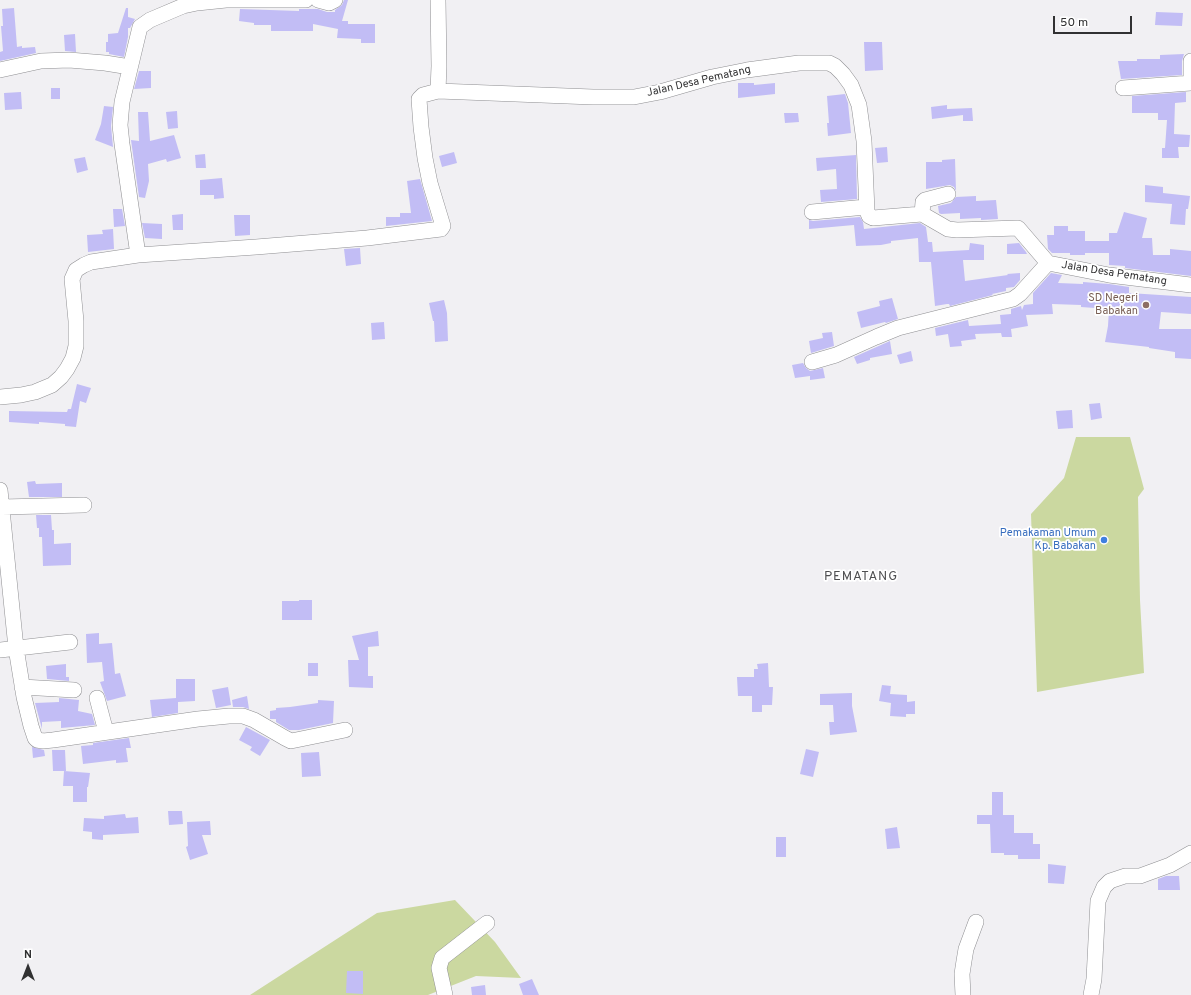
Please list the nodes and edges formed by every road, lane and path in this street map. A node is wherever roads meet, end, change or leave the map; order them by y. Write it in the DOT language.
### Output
graph roads {
  1 [pos="306,0"];
  2 [pos="318,0"];
  3 [pos="335,0"];
  4 [pos="438,0"];
  5 [pos="1191,61"];
  6 [pos="130,67"];
  7 [pos="0,70"];
  8 [pos="1191,78"];
  9 [pos="1191,83"];
  10 [pos="1123,88"];
  11 [pos="438,91"];
  12 [pos="948,194"];
  13 [pos="866,207"];
  14 [pos="812,212"];
  15 [pos="922,214"];
  16 [pos="138,255"];
  17 [pos="1048,263"];
  18 [pos="1191,285"];
  19 [pos="812,362"];
  20 [pos="0,397"];
  21 [pos="0,490"];
  22 [pos="84,505"];
  23 [pos="2,507"];
  24 [pos="70,642"];
  25 [pos="16,648"];
  26 [pos="0,650"];
  27 [pos="22,688"];
  28 [pos="74,690"];
  29 [pos="97,698"];
  30 [pos="345,730"];
  31 [pos="106,732"];
  32 [pos="1191,853"];
  33 [pos="976,922"];
  34 [pos="487,923"];
  35 [pos="445,995"];
  36 [pos="963,995"];
  37 [pos="1091,995"];
  1 -- 6 [label="street"];
  2 -- 3 [label="street"];
  4 -- 11 [label="street"];
  5 -- 8 [label="street"];
  6 -- 7 [label="street"];
  6 -- 16 [label="street"];
  9 -- 10 [label="street"];
  11 -- 13 [label="street, Jalan Desa Pematang"];
  11 -- 16 [label="street"];
  12 -- 15 [label="street"];
  13 -- 14 [label="street"];
  13 -- 15 [label="street"];
  15 -- 17 [label="street, Jalan Desa Pematang"];
  16 -- 20 [label="street"];
  17 -- 18 [label="street, Jalan Desa Pematang"];
  17 -- 19 [label="street"];
  21 -- 23 [label="street"];
  22 -- 23 [label="street"];
  23 -- 25 [label="street"];
  24 -- 25 [label="street"];
  25 -- 26 [label="street"];
  25 -- 27 [label="street"];
  27 -- 28 [label="street"];
  27 -- 31 [label="street"];
  29 -- 31 [label="street"];
  30 -- 31 [label="street"];
  32 -- 37 [label="street"];
  33 -- 36 [label="street"];
  34 -- 35 [label="street"];
}
